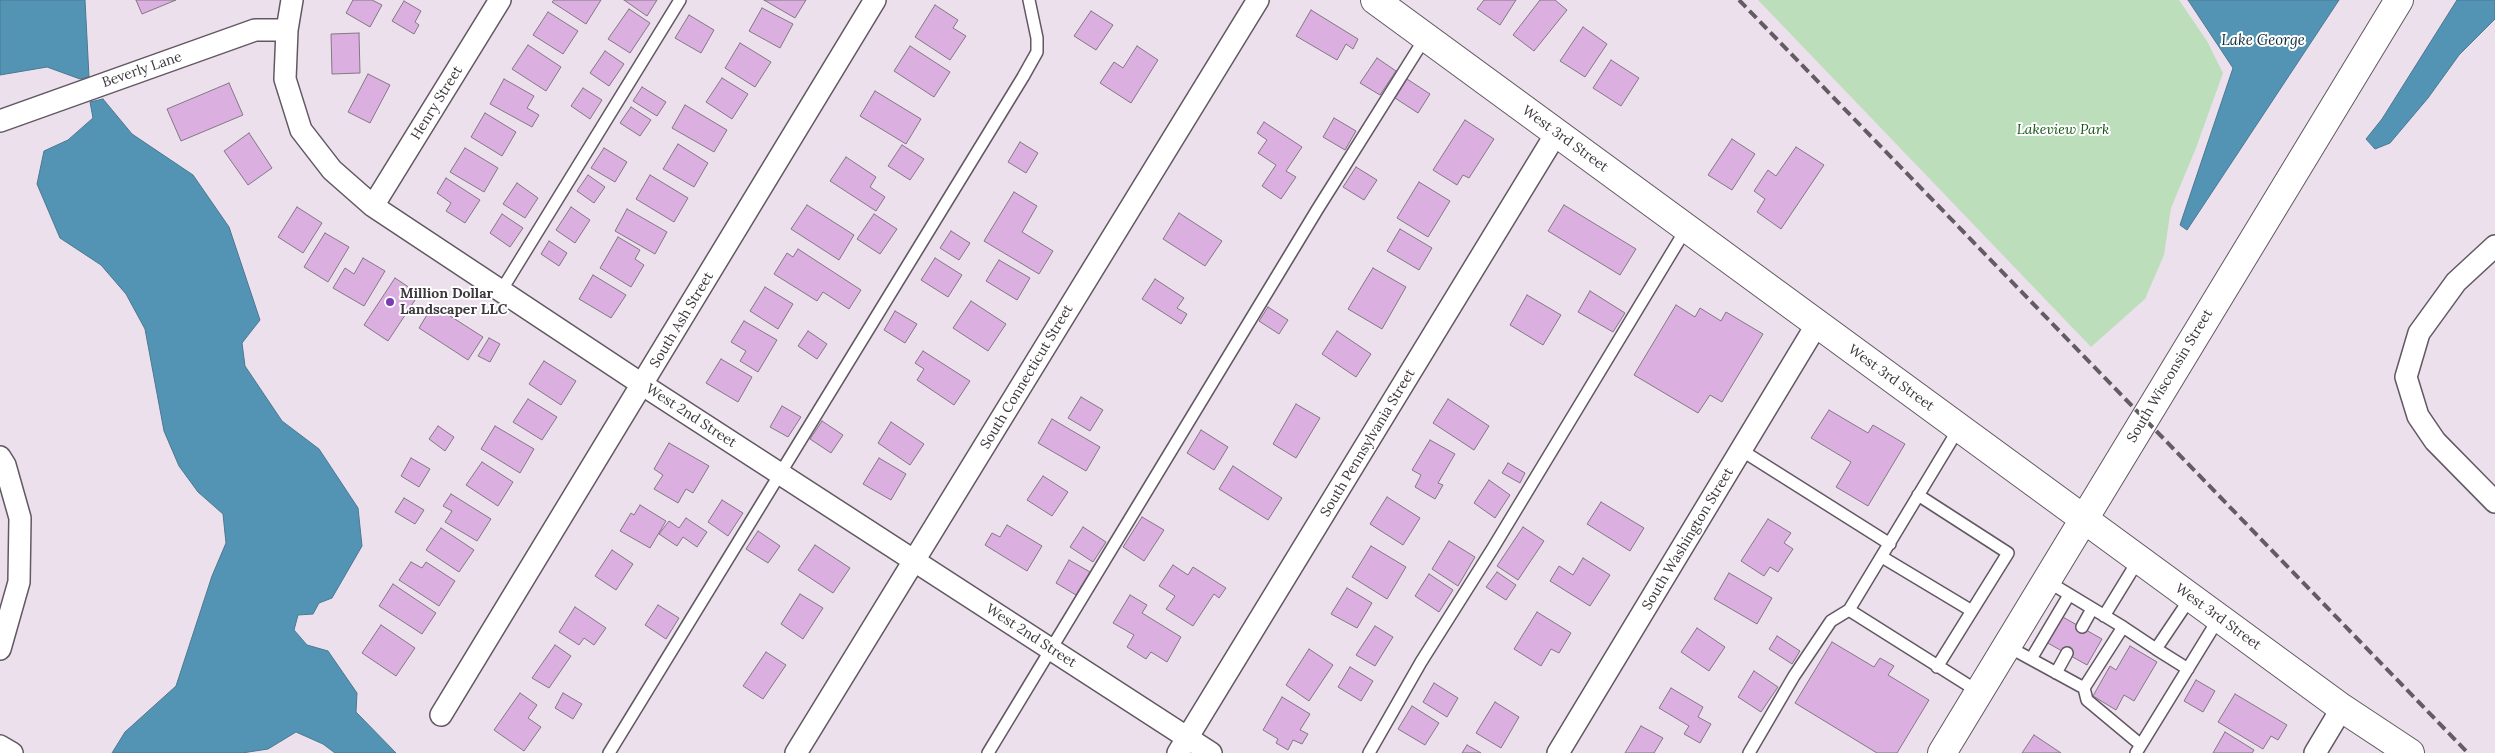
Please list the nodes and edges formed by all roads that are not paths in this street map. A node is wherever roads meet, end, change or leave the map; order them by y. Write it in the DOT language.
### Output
graph roads {
  1 [pos="292,0"];
  2 [pos="500,0"];
  3 [pos="680,0"];
  4 [pos="875,0"];
  5 [pos="1029,0"];
  6 [pos="1258,0"];
  7 [pos="1375,0"];
  8 [pos="2399,0"];
  9 [pos="287,30"];
  10 [pos="1425,38"];
  11 [pos="0,121"];
  12 [pos="1557,132"];
  13 [pos="373,206"];
  14 [pos="1686,229"];
  15 [pos="2495,246"];
  16 [pos="501,291"];
  17 [pos="1817,324"];
  18 [pos="643,385"];
  19 [pos="1959,428"];
  20 [pos="1741,450"];
  21 [pos="0,457"];
  22 [pos="780,472"];
  23 [pos="1918,495"];
  24 [pos="2495,502"];
  25 [pos="2084,520"];
  26 [pos="1890,544"];
  27 [pos="1882,557"];
  28 [pos="2139,559"];
  29 [pos="915,561"];
  30 [pos="2058,588"];
  31 [pos="2191,597"];
  32 [pos="2092,609"];
  33 [pos="1850,610"];
  34 [pos="1972,611"];
  35 [pos="2104,616"];
  36 [pos="2219,618"];
  37 [pos="2082,627"];
  38 [pos="2123,627"];
  39 [pos="2007,646"];
  40 [pos="0,649"];
  41 [pos="1052,649"];
  42 [pos="2156,649"];
  43 [pos="2067,653"];
  44 [pos="2031,659"];
  45 [pos="1937,666"];
  46 [pos="2188,669"];
  47 [pos="2056,672"];
  48 [pos="2084,688"];
  49 [pos="1979,692"];
  50 [pos="2342,708"];
  51 [pos="441,715"];
  52 [pos="0,746"];
  53 [pos="1183,746"];
  54 [pos="2139,749"];
  55 [pos="12,753"];
  56 [pos="609,753"];
  57 [pos="796,753"];
  58 [pos="988,753"];
  59 [pos="1211,753"];
  60 [pos="1369,753"];
  61 [pos="1558,753"];
  62 [pos="1748,753"];
  63 [pos="1942,753"];
  64 [pos="2315,753"];
  65 [pos="2410,753"];
  1 -- 9 [label="street, West 2nd Street"];
  2 -- 13 [label="street, Henry Street"];
  3 -- 16 [label="lane"];
  4 -- 18 [label="street, South Ash Street"];
  5 -- 22 [label="lane"];
  6 -- 29 [label="street, South Connecticut Street"];
  7 -- 10 [label="street, West 3rd Street"];
  8 -- 25 [label="street, South Wisconsin Street"];
  9 -- 11 [label="street, Beverly Lane"];
  9 -- 13 [label="street, West 2nd Street"];
  10 -- 12 [label="street, West 3rd Street"];
  10 -- 41 [label="lane"];
  12 -- 14 [label="street, West 3rd Street"];
  12 -- 53 [label="street, South Pennsylvania Street"];
  13 -- 16 [label="street, West 2nd Street"];
  14 -- 17 [label="street, West 3rd Street"];
  14 -- 60 [label="lane"];
  15 -- 24 [label="street"];
  16 -- 18 [label="street, West 2nd Street"];
  17 -- 19 [label="street, West 3rd Street"];
  17 -- 20 [label="street, South Washington Street"];
  18 -- 22 [label="street, West 2nd Street"];
  18 -- 51 [label="street, South Ash Street"];
  19 -- 23 [label="lane"];
  19 -- 25 [label="street, West 3rd Street"];
  20 -- 26 [label="lane"];
  20 -- 61 [label="street, South Washington Street"];
  21 -- 40 [label="street"];
  22 -- 29 [label="street, West 2nd Street"];
  22 -- 56 [label="lane"];
  23 -- 26 [label="lane"];
  23 -- 34 [label="lane"];
  25 -- 28 [label="street, West 3rd Street"];
  25 -- 30 [label="street, South Wisconsin Street"];
  26 -- 27 [label="lane"];
  27 -- 33 [label="lane"];
  27 -- 34 [label="lane"];
  28 -- 31 [label="street, West 3rd Street"];
  28 -- 35 [label="lane"];
  29 -- 41 [label="street, West 2nd Street"];
  29 -- 57 [label="street, South Connecticut Street"];
  30 -- 32 [label="lane"];
  30 -- 39 [label="street, South Wisconsin Street"];
  30 -- 44 [label="lane"];
  31 -- 36 [label="street, West 3rd Street"];
  31 -- 42 [label="lane"];
  32 -- 35 [label="lane"];
  32 -- 37 [label="lane"];
  33 -- 45 [label="lane"];
  33 -- 62 [label="lane"];
  34 -- 45 [label="lane"];
  35 -- 38 [label="lane"];
  36 -- 46 [label="lane"];
  36 -- 50 [label="street, West 3rd Street"];
  38 -- 42 [label="lane"];
  38 -- 48 [label="lane"];
  39 -- 44 [label="lane"];
  39 -- 49 [label="street, South Wisconsin Street"];
  41 -- 53 [label="street, West 2nd Street"];
  41 -- 58 [label="lane"];
  42 -- 46 [label="lane"];
  43 -- 47 [label="lane"];
  44 -- 47 [label="lane"];
  45 -- 49 [label="lane"];
  46 -- 54 [label="lane"];
  47 -- 48 [label="lane"];
  48 -- 54 [label="lane"];
  49 -- 63 [label="street, South Wisconsin Street"];
  50 -- 64 [label="street"];
  50 -- 65 [label="street, West 3rd Street"];
  52 -- 55 [label="street"];
  53 -- 59 [label="street, West 2nd Street"];
}
